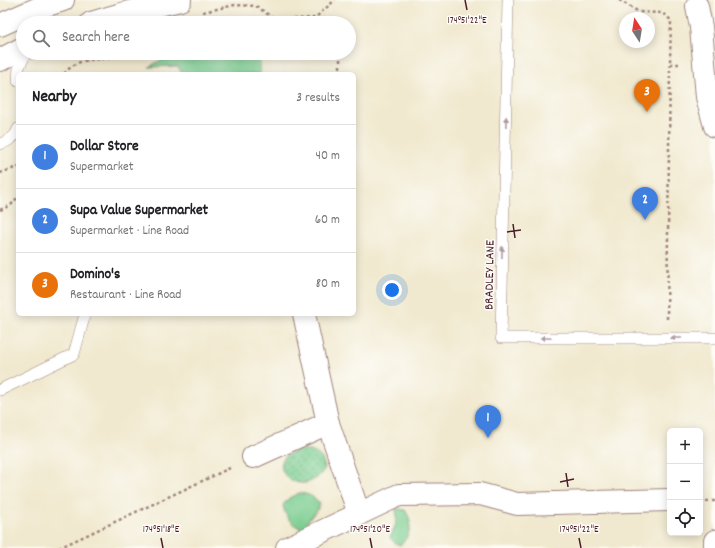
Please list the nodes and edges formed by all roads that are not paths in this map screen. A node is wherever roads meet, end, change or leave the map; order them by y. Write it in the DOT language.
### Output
graph roads {
  1 [pos="62,0"];
  2 [pos="180,0"];
  3 [pos="508,0"];
  4 [pos="701,7"];
  5 [pos="20,16"];
  6 [pos="114,16"];
  7 [pos="16,18"];
  8 [pos="0,25"];
  9 [pos="16,52"];
  10 [pos="0,60"];
  11 [pos="22,60"];
  12 [pos="0,67"];
  13 [pos="19,72"];
  14 [pos="16,77"];
  15 [pos="715,126"];
  16 [pos="16,135"];
  17 [pos="0,144"];
  18 [pos="84,316"];
  19 [pos="304,316"];
  20 [pos="715,338"];
  21 [pos="0,390"];
  22 [pos="328,423"];
  23 [pos="253,458"];
  24 [pos="667,500"];
  25 [pos="359,514"];
  26 [pos="715,541"];
  27 [pos="288,548"];
  28 [pos="715,548"];
  1 -- 5 [label="street"];
  2 -- 6 [label="street"];
  20 -- 3 [label="lane, BRADLEY LANE, one-way"];
  4 -- 15 [label="street"];
  7 -- 8 [label="street"];
  9 -- 10 [label="street"];
  11 -- 13 [label="lane"];
  12 -- 14 [label="lane"];
  16 -- 17 [label="lane"];
  18 -- 21 [label="lane"];
  19 -- 22 [label="street"];
  22 -- 23 [label="street"];
  22 -- 25 [label="street"];
  24 -- 25 [label="street"];
  25 -- 27 [label="street"];
  26 -- 28 [label="street"];
}
